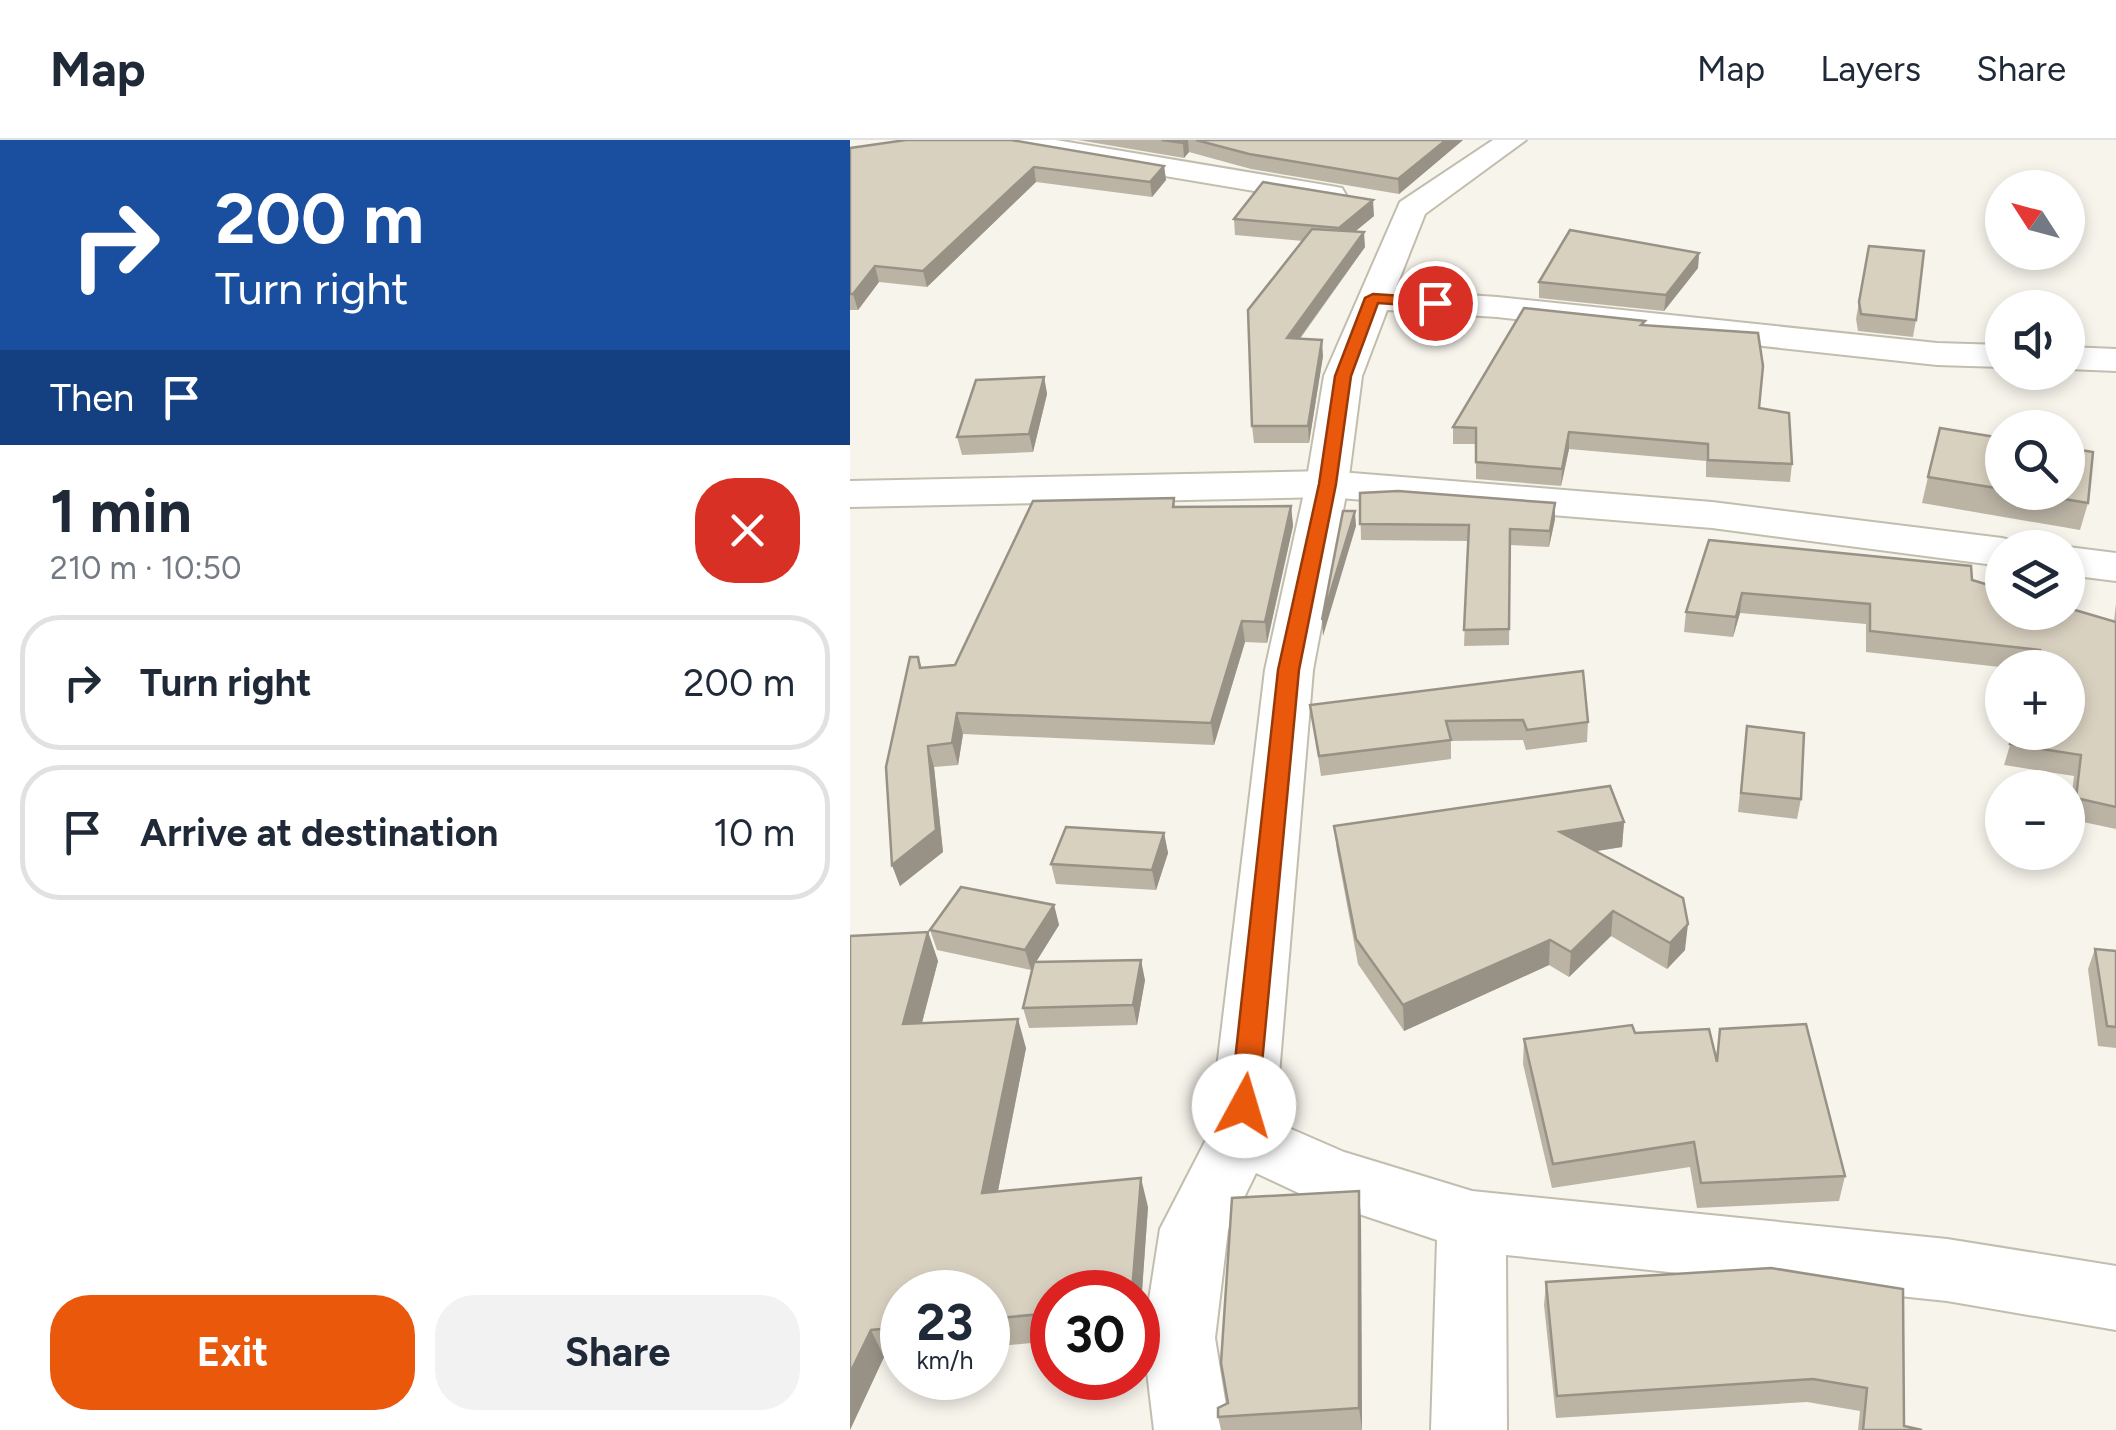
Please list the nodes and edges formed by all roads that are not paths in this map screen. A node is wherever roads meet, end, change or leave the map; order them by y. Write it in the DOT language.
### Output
graph roads {
  1 [pos="1004,140"];
  2 [pos="1512,140"];
  3 [pos="1412,209"];
  4 [pos="1373,298"];
  5 [pos="1985,355"];
  6 [pos="2085,359"];
  7 [pos="2116,360"];
  8 [pos="1328,484"];
  9 [pos="850,494"];
  10 [pos="1985,550"];
  11 [pos="2085,563"];
  12 [pos="2116,567"];
  13 [pos="1241,1136"];
  14 [pos="1472,1221"];
  15 [pos="2116,1298"];
  16 [pos="1192,1430"];
  17 [pos="1469,1430"];
  1 -- 3 [label="street"];
  2 -- 3 [label="street"];
  3 -- 4 [label="street"];
  4 -- 5 [label="street"];
  4 -- 8 [label="street"];
  6 -- 7 [label="street"];
  8 -- 9 [label="street"];
  8 -- 10 [label="street"];
  8 -- 13 [label="street"];
  11 -- 12 [label="street"];
  13 -- 14 [label="street"];
  13 -- 16 [label="street"];
  14 -- 15 [label="street"];
  14 -- 17 [label="street"];
}
